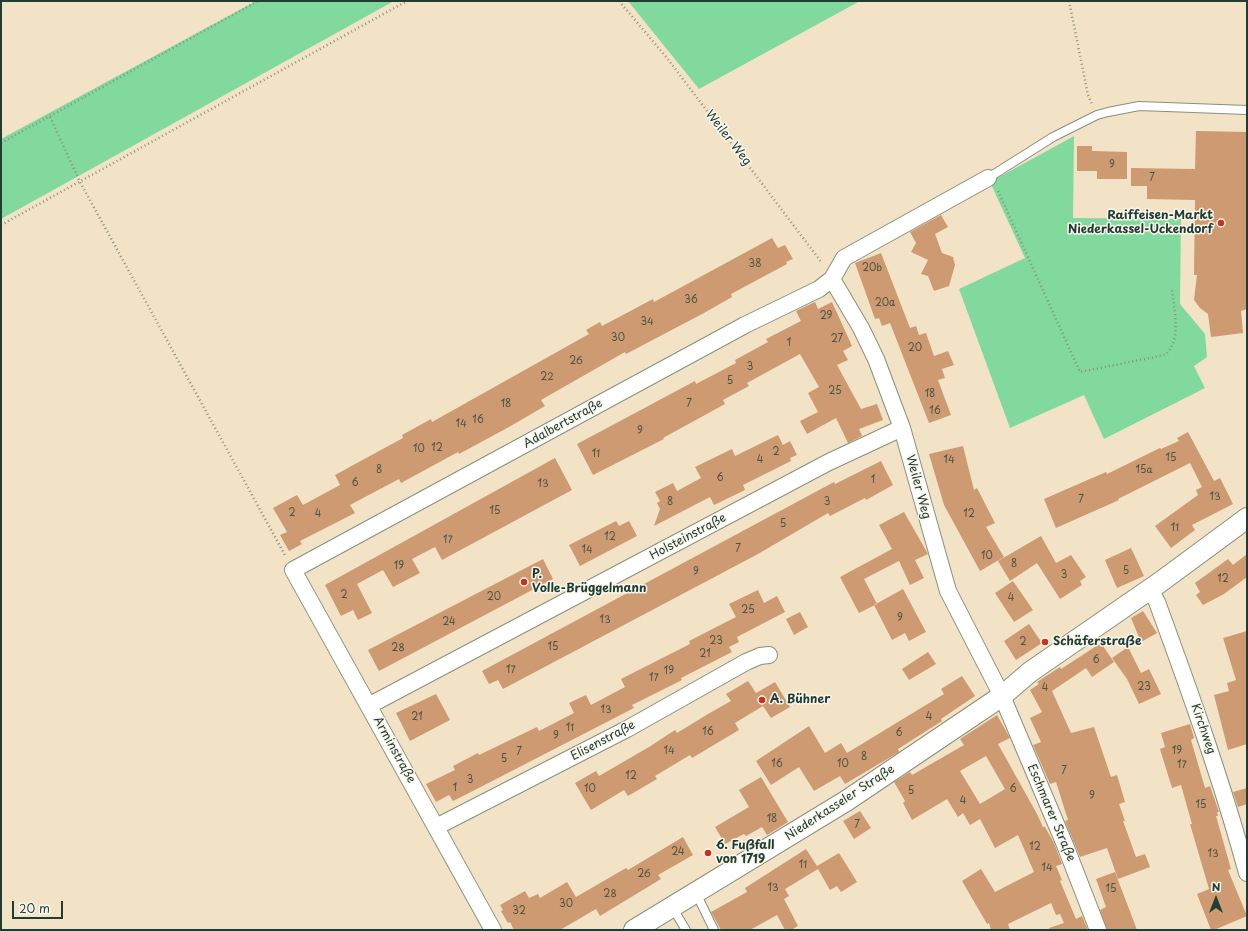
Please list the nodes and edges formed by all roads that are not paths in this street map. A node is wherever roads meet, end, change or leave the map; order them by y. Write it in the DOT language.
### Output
graph roads {
  1 [pos="1247,110"];
  2 [pos="990,177"];
  3 [pos="832,279"];
  4 [pos="902,428"];
  5 [pos="1247,518"];
  6 [pos="294,570"];
  7 [pos="1150,589"];
  8 [pos="769,655"];
  9 [pos="1002,696"];
  10 [pos="370,706"];
  11 [pos="436,827"];
  12 [pos="1247,873"];
  13 [pos="696,892"];
  14 [pos="672,907"];
  15 [pos="493,930"];
  16 [pos="634,930"];
  17 [pos="686,930"];
  18 [pos="714,930"];
  19 [pos="1098,930"];
  1 -- 2 [label="lane"];
  2 -- 3 [label="street"];
  3 -- 4 [label="street, Weiler Weg"];
  3 -- 6 [label="street, Adalbertstraße"];
  4 -- 9 [label="street, Weiler Weg"];
  4 -- 10 [label="street, Holsteinstraße"];
  5 -- 7 [label="street"];
  6 -- 10 [label="street, Arminstraße"];
  7 -- 9 [label="street"];
  7 -- 12 [label="street, Kirchweg"];
  8 -- 11 [label="street, Elisenstraße"];
  9 -- 13 [label="street, Niederkasseler Straße"];
  9 -- 19 [label="street, Eschmarer Straße"];
  10 -- 11 [label="street, Arminstraße"];
  11 -- 15 [label="street, Arminstraße"];
  13 -- 14 [label="street, Niederkasseler Straße"];
  13 -- 18 [label="lane"];
  14 -- 16 [label="street, Niederkasseler Straße"];
  14 -- 17 [label="lane"];
}
